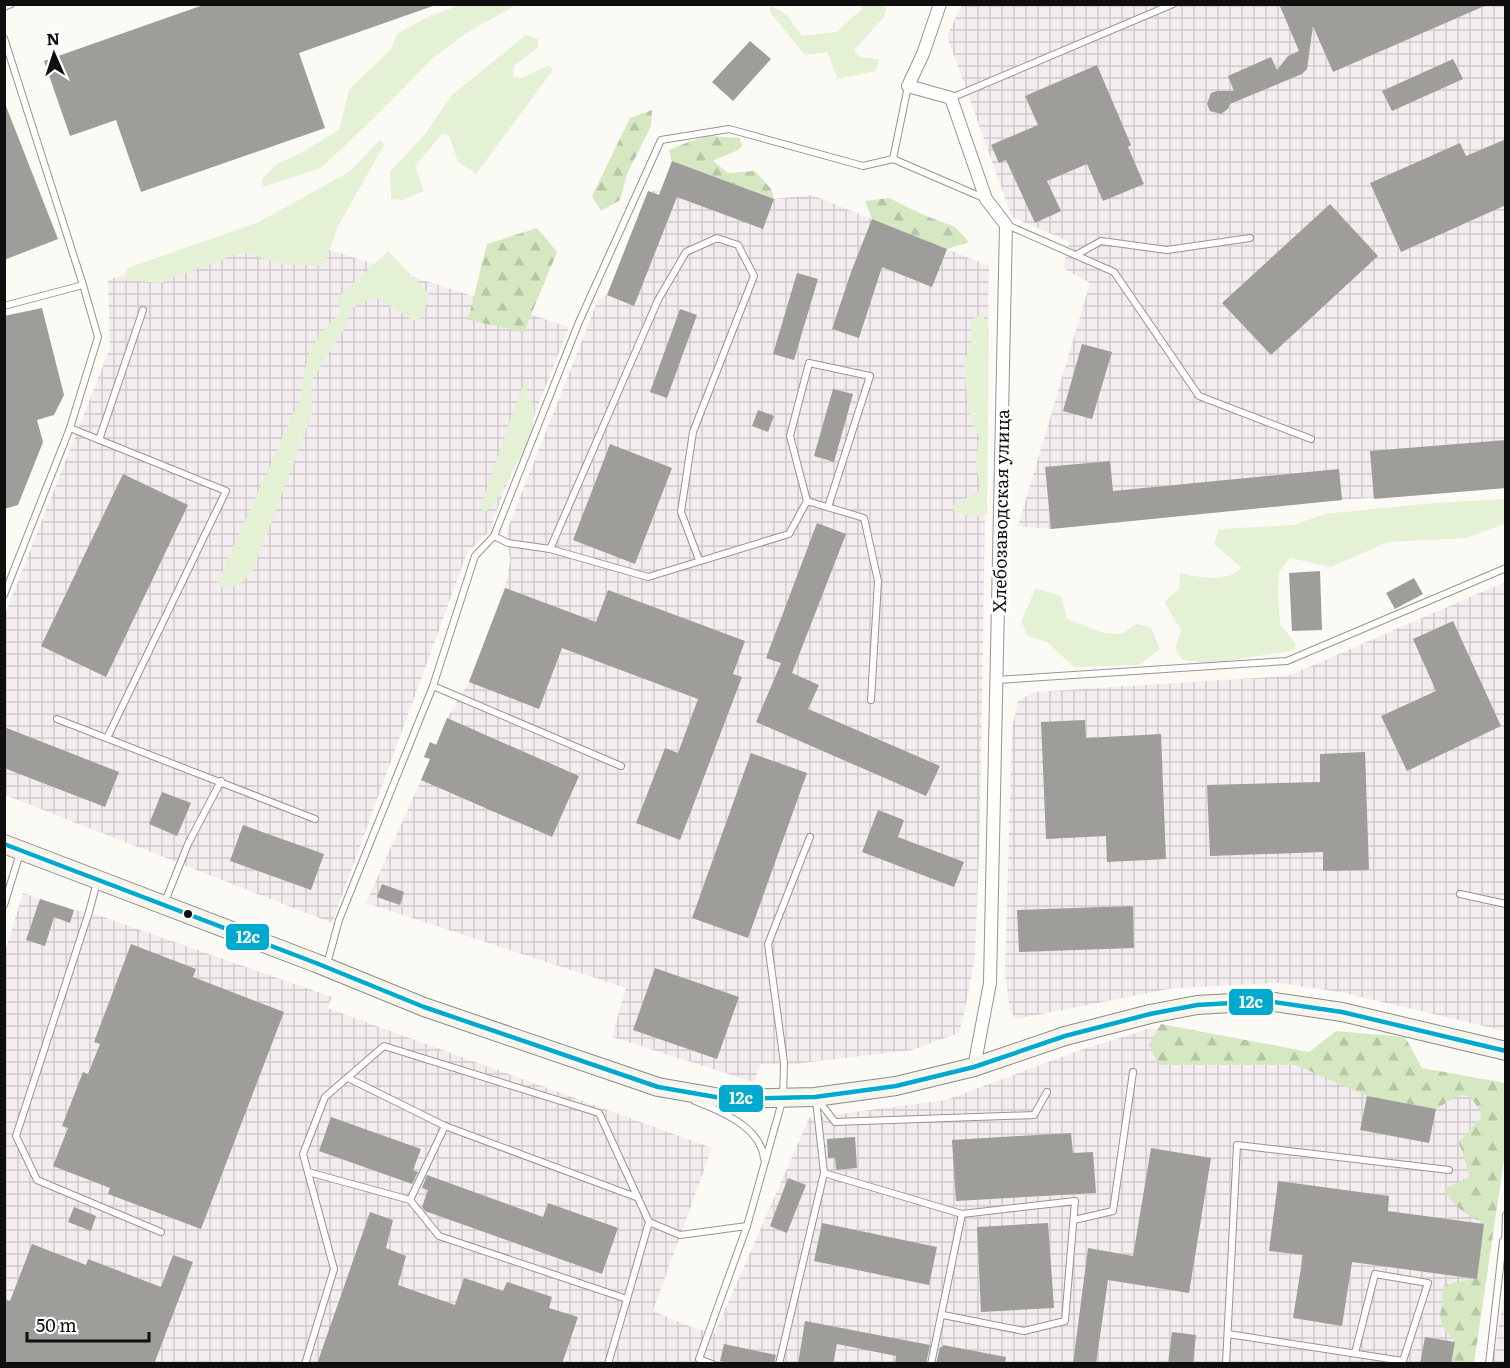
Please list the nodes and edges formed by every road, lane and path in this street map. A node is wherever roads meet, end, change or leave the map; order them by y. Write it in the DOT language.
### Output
graph roads {
  1 [pos="11,4"];
  2 [pos="940,4"];
  3 [pos="1173,4"];
  4 [pos="4,7"];
  5 [pos="4,38"];
  6 [pos="908,86"];
  7 [pos="951,98"];
  8 [pos="893,159"];
  9 [pos="986,199"];
  10 [pos="1006,225"];
  11 [pos="1250,238"];
  12 [pos="1076,255"];
  13 [pos="83,285"];
  14 [pos="4,306"];
  15 [pos="143,310"];
  16 [pos="70,428"];
  17 [pos="1311,439"];
  18 [pos="99,440"];
  19 [pos="807,501"];
  20 [pos="828,507"];
  21 [pos="494,536"];
  22 [pos="550,549"];
  23 [pos="699,560"];
  24 [pos="1506,568"];
  25 [pos="4,596"];
  26 [pos="996,680"];
  27 [pos="433,686"];
  28 [pos="871,700"];
  29 [pos="57,719"];
  30 [pos="107,738"];
  31 [pos="621,766"];
  32 [pos="221,781"];
  33 [pos="315,819"];
  34 [pos="810,837"];
  35 [pos="13,847"];
  36 [pos="98,878"];
  37 [pos="1460,894"];
  38 [pos="1506,904"];
  39 [pos="4,905"];
  40 [pos="164,905"];
  41 [pos="326,967"];
  42 [pos="1506,1052"];
  43 [pos="974,1067"];
  44 [pos="1133,1072"];
  45 [pos="348,1078"];
  46 [pos="658,1087"];
  47 [pos="1047,1092"];
  48 [pos="783,1098"];
  49 [pos="816,1098"];
  50 [pos="445,1126"];
  51 [pos="765,1163"];
  52 [pos="1449,1170"];
  53 [pos="308,1172"];
  54 [pos="824,1173"];
  55 [pos="636,1197"];
  56 [pos="410,1200"];
  57 [pos="962,1214"];
  58 [pos="1506,1215"];
  59 [pos="1074,1220"];
  60 [pos="649,1222"];
  61 [pos="747,1226"];
  62 [pos="161,1232"];
  63 [pos="1504,1243"];
  64 [pos="627,1299"];
  65 [pos="942,1315"];
  66 [pos="1228,1334"];
  67 [pos="1356,1353"];
  68 [pos="305,1364"];
  69 [pos="608,1364"];
  70 [pos="712,1364"];
  71 [pos="779,1364"];
  72 [pos="931,1364"];
  73 [pos="1226,1364"];
  74 [pos="1489,1364"];
  1 -- 4 [label="lane"];
  2 -- 6 [label="street"];
  3 -- 7 [label="lane"];
  5 -- 13 [label="lane"];
  6 -- 7 [label="street"];
  6 -- 8 [label="lane"];
  7 -- 9 [label="street"];
  8 -- 9 [label="lane"];
  8 -- 21 [label="lane"];
  9 -- 10 [label="street"];
  10 -- 12 [label="lane"];
  10 -- 26 [label="street, Хлебозаводская улица"];
  11 -- 12 [label="lane"];
  12 -- 17 [label="lane"];
  13 -- 14 [label="lane"];
  13 -- 16 [label="lane"];
  15 -- 18 [label="lane"];
  16 -- 18 [label="lane"];
  16 -- 25 [label="lane"];
  18 -- 30 [label="lane"];
  19 -- 20 [label="lane"];
  19 -- 20 [label="lane"];
  19 -- 23 [label="lane"];
  20 -- 28 [label="lane"];
  21 -- 22 [label="lane"];
  21 -- 27 [label="lane"];
  22 -- 23 [label="lane"];
  22 -- 23 [label="lane"];
  24 -- 26 [label="lane"];
  26 -- 43 [label="street, Хлебозаводская улица"];
  27 -- 31 [label="lane"];
  27 -- 41 [label="lane"];
  29 -- 30 [label="lane"];
  30 -- 32 [label="lane"];
  32 -- 33 [label="lane"];
  32 -- 40 [label="lane"];
  34 -- 48 [label="lane"];
  35 -- 36 [label="main road"];
  35 -- 39 [label="lane"];
  36 -- 40 [label="main road"];
  36 -- 62 [label="lane"];
  37 -- 38 [label="lane"];
  40 -- 41 [label="main road"];
  41 -- 46 [label="main road"];
  42 -- 43 [label="main road"];
  43 -- 49 [label="main road"];
  44 -- 59 [label="lane"];
  45 -- 50 [label="lane"];
  45 -- 53 [label="lane"];
  45 -- 55 [label="lane"];
  46 -- 48 [label="main road"];
  46 -- 51 [label="lane"];
  47 -- 49 [label="lane"];
  48 -- 49 [label="main road"];
  48 -- 51 [label="lane"];
  49 -- 54 [label="lane"];
  50 -- 55 [label="lane"];
  50 -- 56 [label="lane"];
  51 -- 61 [label="lane"];
  52 -- 66 [label="lane"];
  53 -- 56 [label="lane"];
  53 -- 68 [label="lane"];
  54 -- 57 [label="lane"];
  54 -- 71 [label="lane"];
  55 -- 60 [label="lane"];
  56 -- 64 [label="lane"];
  57 -- 59 [label="lane"];
  57 -- 65 [label="lane"];
  58 -- 63 [label="lane"];
  59 -- 65 [label="lane"];
  60 -- 61 [label="lane"];
  60 -- 64 [label="lane"];
  61 -- 70 [label="lane"];
  63 -- 74 [label="lane"];
  64 -- 69 [label="lane"];
  65 -- 72 [label="lane"];
  66 -- 67 [label="lane"];
  66 -- 73 [label="lane"];
  67 -- 67 [label="lane"];
}
